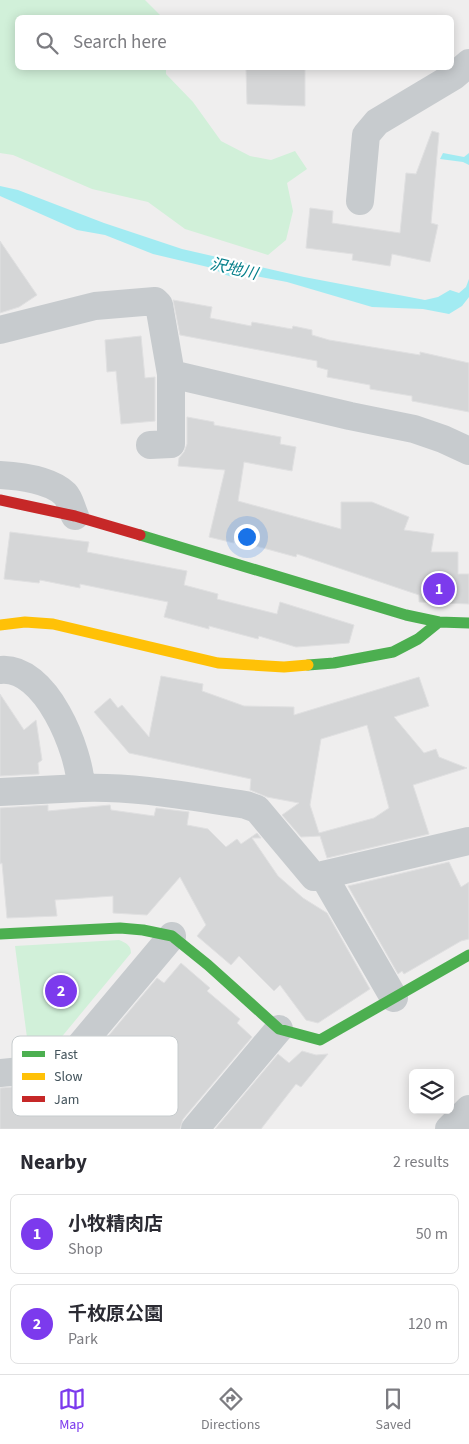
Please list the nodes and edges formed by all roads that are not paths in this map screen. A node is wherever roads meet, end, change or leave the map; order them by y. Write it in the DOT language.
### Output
graph roads {
  1 [pos="469,63"];
  2 [pos="360,201"];
  3 [pos="0,330"];
  4 [pos="171,374"];
  5 [pos="150,445"];
  6 [pos="469,451"];
  7 [pos="0,475"];
  8 [pos="0,500"];
  9 [pos="75,516"];
  10 [pos="439,622"];
  11 [pos="469,623"];
  12 [pos="0,625"];
  13 [pos="0,670"];
  14 [pos="81,788"];
  15 [pos="0,792"];
  16 [pos="469,840"];
  17 [pos="323,875"];
  18 [pos="0,934"];
  19 [pos="172,936"];
  20 [pos="469,954"];
  21 [pos="394,998"];
  22 [pos="279,1029"];
  23 [pos="88,1036"];
  24 [pos="469,1110"];
  25 [pos="195,1129"];
  26 [pos="450,1129"];
  1 -- 2 [label="street"];
  3 -- 4 [label="street"];
  4 -- 5 [label="street"];
  4 -- 6 [label="street"];
  7 -- 9 [label="street"];
  8 -- 9 [label="street"];
  9 -- 10 [label="street"];
  10 -- 11 [label="street"];
  10 -- 12 [label="street"];
  13 -- 14 [label="street"];
  14 -- 15 [label="street"];
  14 -- 17 [label="street"];
  16 -- 17 [label="street"];
  17 -- 21 [label="street"];
  18 -- 19 [label="street"];
  19 -- 22 [label="street"];
  19 -- 23 [label="street"];
  20 -- 21 [label="street"];
  21 -- 22 [label="street"];
  22 -- 25 [label="street"];
  24 -- 26 [label="street"];
}
